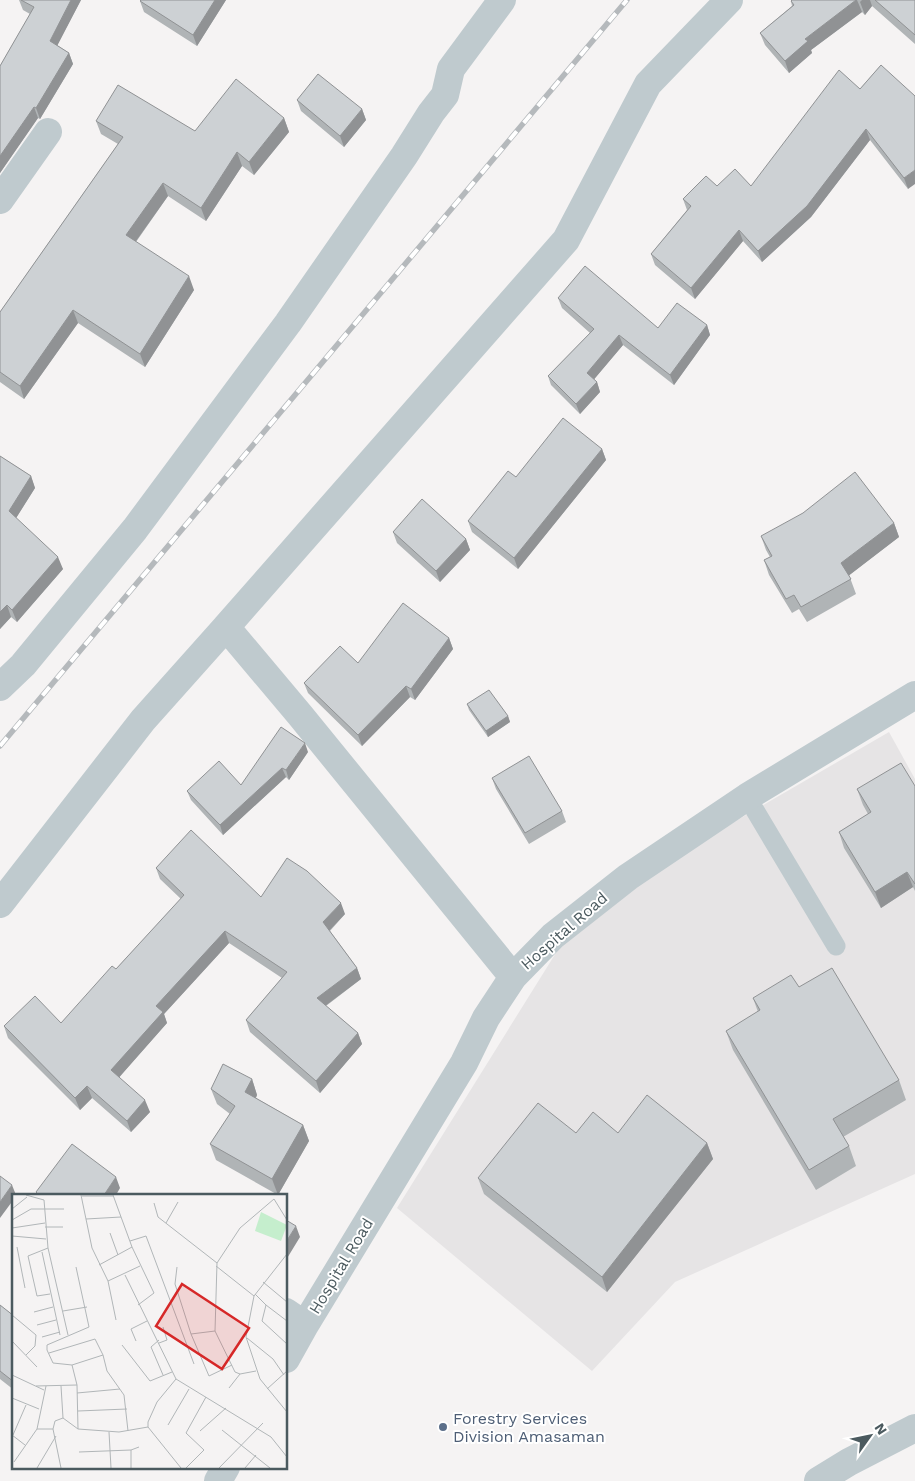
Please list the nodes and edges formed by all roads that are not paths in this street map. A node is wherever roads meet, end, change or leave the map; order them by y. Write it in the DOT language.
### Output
graph roads {
  1 [pos="502,0"];
  2 [pos="729,0"];
  3 [pos="48,132"];
  4 [pos="0,200"];
  5 [pos="226,627"];
  6 [pos="0,687"];
  7 [pos="915,695"];
  8 [pos="747,797"];
  9 [pos="0,904"];
  10 [pos="836,946"];
  11 [pos="512,977"];
  12 [pos="296,1318"];
  13 [pos="288,1351"];
  14 [pos="915,1428"];
  15 [pos="225,1468"];
  16 [pos="218,1481"];
  17 [pos="818,1481"];
  1 -- 6 [label="street"];
  2 -- 5 [label="street"];
  3 -- 4 [label="street"];
  5 -- 9 [label="street"];
  5 -- 11 [label="street"];
  7 -- 8 [label="street, Hospital Road"];
  8 -- 10 [label="lane"];
  8 -- 11 [label="street, Hospital Road"];
  11 -- 12 [label="street, Hospital Road"];
  12 -- 13 [label="street, Hospital Road"];
  14 -- 17 [label="street"];
  15 -- 16 [label="street"];
}
